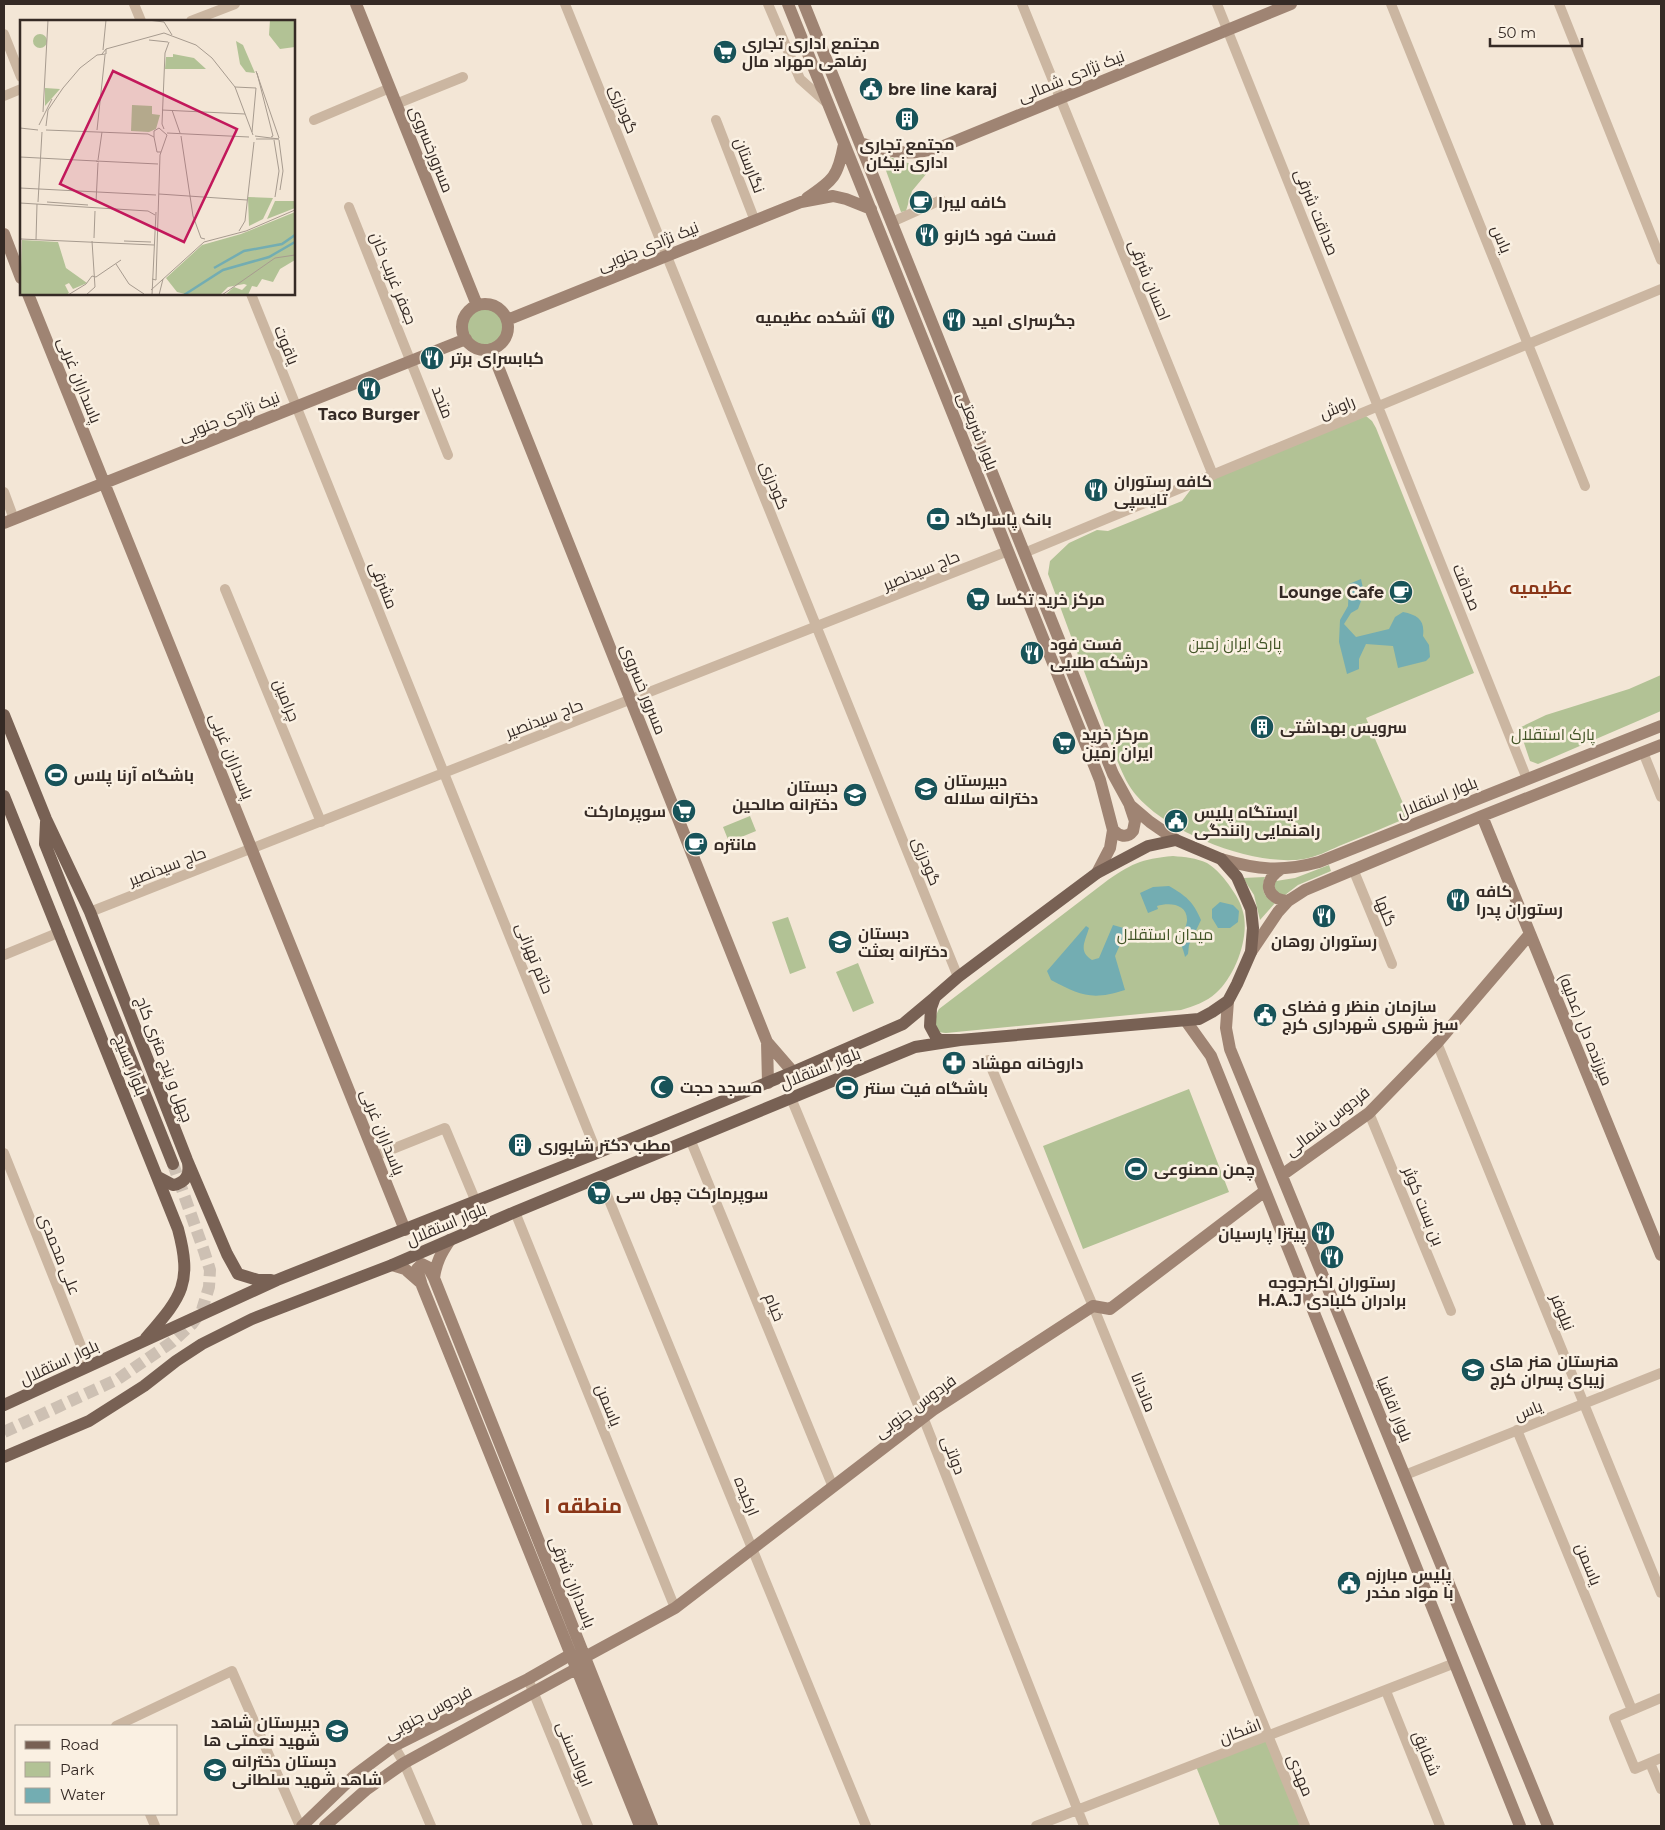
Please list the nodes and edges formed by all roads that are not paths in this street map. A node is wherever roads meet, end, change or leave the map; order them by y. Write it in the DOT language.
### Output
graph roads {
  1 [pos="134,4"];
  2 [pos="235,4"];
  3 [pos="356,4"];
  4 [pos="565,4"];
  5 [pos="768,4"];
  6 [pos="788,4"];
  7 [pos="804,4"];
  8 [pos="1022,4"];
  9 [pos="1217,4"];
  10 [pos="1291,4"];
  11 [pos="1391,4"];
  12 [pos="1559,4"];
  13 [pos="141,20"];
  14 [pos="194,20"];
  15 [pos="1227,30"];
  16 [pos="4,34"];
  17 [pos="20,74"];
  18 [pos="463,77"];
  19 [pos="390,88"];
  20 [pos="20,89"];
  21 [pos="4,96"];
  22 [pos="1060,98"];
  23 [pos="396,104"];
  24 [pos="829,104"];
  25 [pos="314,120"];
  26 [pos="716,120"];
  27 [pos="860,143"];
  28 [pos="844,144"];
  29 [pos="941,200"];
  30 [pos="801,202"];
  31 [pos="349,207"];
  32 [pos="871,209"];
  33 [pos="755,220"];
  34 [pos="892,222"];
  35 [pos="4,234"];
  36 [pos="666,256"];
  37 [pos="1661,260"];
  38 [pos="20,275"];
  39 [pos="1661,289"];
  40 [pos="28,295"];
  41 [pos="251,295"];
  42 [pos="478,306"];
  43 [pos="507,320"];
  44 [pos="466,339"];
  45 [pos="1528,344"];
  46 [pos="491,349"];
  47 [pos="411,361"];
  48 [pos="1378,406"];
  49 [pos="296,407"];
  50 [pos="448,455"];
  51 [pos="1213,474"];
  52 [pos="104,483"];
  53 [pos="1585,486"];
  54 [pos="4,492"];
  55 [pos="9,521"];
  56 [pos="1008,551"];
  57 [pos="1024,552"];
  58 [pos="225,589"];
  59 [pos="816,627"];
  60 [pos="631,700"];
  61 [pos="4,715"];
  62 [pos="1661,726"];
  63 [pos="1661,745"];
  64 [pos="1643,752"];
  65 [pos="444,774"];
  66 [pos="1527,779"];
  67 [pos="4,796"];
  68 [pos="1661,797"];
  69 [pos="1130,805"];
  70 [pos="1482,816"];
  71 [pos="46,819"];
  72 [pos="321,822"];
  73 [pos="1113,830"];
  74 [pos="1176,840"];
  75 [pos="252,850"];
  76 [pos="1221,859"];
  77 [pos="1353,869"];
  78 [pos="1281,870"];
  79 [pos="1097,872"];
  80 [pos="1288,901"];
  81 [pos="90,912"];
  82 [pos="60,932"];
  83 [pos="1530,934"];
  84 [pos="1252,952"];
  85 [pos="4,955"];
  86 [pos="1392,964"];
  87 [pos="958,977"];
  88 [pos="934,997"];
  89 [pos="1228,1001"];
  90 [pos="1186,1021"];
  91 [pos="960,1040"];
  92 [pos="767,1042"];
  93 [pos="1437,1043"];
  94 [pos="988,1060"];
  95 [pos="793,1072"];
  96 [pos="768,1083"];
  97 [pos="791,1098"];
  98 [pos="1369,1112"];
  99 [pos="690,1140"];
  100 [pos="4,1153"];
  101 [pos="597,1153"];
  102 [pos="375,1156"];
  103 [pos="187,1160"];
  104 [pos="173,1164"];
  105 [pos="1282,1176"];
  106 [pos="158,1177"];
  107 [pos="600,1178"];
  108 [pos="1265,1191"];
  109 [pos="476,1202"];
  110 [pos="515,1212"];
  111 [pos="405,1230"];
  112 [pos="450,1240"];
  113 [pos="1661,1255"];
  114 [pos="392,1265"];
  115 [pos="434,1278"];
  116 [pos="278,1280"];
  117 [pos="421,1283"];
  118 [pos="1092,1306"];
  119 [pos="1451,1311"];
  120 [pos="143,1342"];
  121 [pos="89,1366"];
  122 [pos="1661,1373"];
  123 [pos="1584,1404"];
  124 [pos="4,1405"];
  125 [pos="923,1417"];
  126 [pos="1518,1430"];
  127 [pos="4,1457"];
  128 [pos="1405,1475"];
  129 [pos="833,1487"];
  130 [pos="752,1548"];
  131 [pos="1661,1593"];
  132 [pos="675,1608"];
  133 [pos="570,1655"];
  134 [pos="585,1657"];
  135 [pos="1454,1664"];
  136 [pos="576,1669"];
  137 [pos="528,1679"];
  138 [pos="1386,1691"];
  139 [pos="534,1693"];
  140 [pos="1661,1698"];
  141 [pos="1632,1710"];
  142 [pos="118,1725"];
  143 [pos="1269,1736"];
  144 [pos="394,1746"];
  145 [pos="1661,1758"];
  146 [pos="404,1762"];
  147 [pos="1650,1762"];
  148 [pos="1661,1789"];
  149 [pos="1078,1810"];
  150 [pos="301,1826"];
  151 [pos="324,1826"];
  152 [pos="431,1826"];
  153 [pos="588,1826"];
  154 [pos="640,1826"];
  155 [pos="652,1826"];
  156 [pos="866,1826"];
  157 [pos="1036,1826"];
  158 [pos="1084,1826"];
  159 [pos="1305,1826"];
  160 [pos="1440,1826"];
  161 [pos="1520,1826"];
  162 [pos="1548,1826"];
  1 -- 13 [label="street"];
  2 -- 14 [label="street"];
  3 -- 19 [label="street, مسرورخسروی"];
  4 -- 36 [label="street, گودرزی"];
  5 -- 24 [label="street"];
  6 -- 24 [label="street, بلوار شریعتی"];
  7 -- 27 [label="street, بلوار شریعتی"];
  8 -- 22 [label="street, احسان شرقی"];
  9 -- 15 [label="street, صداقت شرقی"];
  10 -- 15 [label="street, نیک نژادی شمالی"];
  11 -- 45 [label="street, یاس"];
  12 -- 37 [label="street"];
  15 -- 22 [label="street, نیک نژادی شمالی"];
  15 -- 48 [label="street, صداقت شرقی"];
  16 -- 17 [label="street"];
  18 -- 23 [label="street"];
  19 -- 23 [label="street, مسرورخسروی"];
  19 -- 25 [label="street"];
  20 -- 21 [label="street"];
  22 -- 27 [label="street, نیک نژادی شمالی"];
  22 -- 51 [label="street, احسان شرقی"];
  23 -- 42 [label="street, مسرورخسروی"];
  24 -- 28 [label="street, بلوار شریعتی"];
  26 -- 33 [label="street, نگارستان"];
  27 -- 34 [label="street, بلوار شریعتی"];
  28 -- 30 [label="street"];
  28 -- 32 [label="street, بلوار شریعتی"];
  29 -- 34 [label="street"];
  30 -- 32 [label="street"];
  30 -- 33 [label="street, نیک نژادی جنوبی"];
  31 -- 47 [label="street, جعفر غریب خان"];
  32 -- 56 [label="street, بلوار شریعتی"];
  33 -- 36 [label="street, نیک نژادی جنوبی"];
  34 -- 57 [label="street, بلوار شریعتی"];
  35 -- 38 [label="street"];
  36 -- 43 [label="street, نیک نژادی جنوبی"];
  36 -- 59 [label="street, گودرزی"];
  39 -- 45 [label="street, راوش"];
  40 -- 52 [label="street, پاسداران غربی"];
  41 -- 49 [label="street, یاقوت"];
  42 -- 43 [label="street"];
  42 -- 44 [label="street"];
  43 -- 46 [label="street"];
  44 -- 46 [label="street"];
  44 -- 47 [label="street, نیک نژادی جنوبی"];
  45 -- 48 [label="street, راوش"];
  45 -- 53 [label="street, یاس"];
  46 -- 60 [label="street, مسرور خسروی"];
  47 -- 49 [label="street, نیک نژادی جنوبی"];
  47 -- 50 [label="street, متحد"];
  48 -- 51 [label="street, راوش"];
  48 -- 66 [label="street, صداقت"];
  49 -- 52 [label="street, نیک نژادی جنوبی"];
  49 -- 65 [label="street, مشرقی"];
  51 -- 57 [label="street, راوش"];
  52 -- 55 [label="street, نیک نژادی جنوبی"];
  52 -- 75 [label="street, پاسداران غربی"];
  54 -- 55 [label="street"];
  56 -- 59 [label="street, حاج سیدنصیر"];
  56 -- 73 [label="street, بلوار شریعتی"];
  57 -- 69 [label="street, بلوار شریعتی"];
  58 -- 72 [label="street, چرامین"];
  59 -- 60 [label="street, حاج سیدنصیر"];
  59 -- 87 [label="street, گودرزی"];
  60 -- 65 [label="street, حاج سیدنصیر"];
  60 -- 92 [label="street, مسرور خسروی"];
  61 -- 71 [label="main road"];
  62 -- 66 [label="street, بلوار استقلال"];
  63 -- 64 [label="street"];
  64 -- 68 [label="street"];
  64 -- 70 [label="street"];
  65 -- 72 [label="street, حاج سیدنصیر"];
  65 -- 101 [label="street, حاتم تهرانی"];
  66 -- 78 [label="street, بلوار استقلال"];
  67 -- 82 [label="main road, بلوار بسیج"];
  69 -- 73 [label="street"];
  69 -- 74 [label="street, بلوار شریعتی"];
  70 -- 77 [label="street"];
  70 -- 83 [label="street, میرزنده دل (عدلیه)"];
  71 -- 81 [label="main road, چهل و پنج متری کاج"];
  71 -- 104 [label="main road"];
  72 -- 75 [label="street, حاج سیدنصیر"];
  73 -- 79 [label="street, بلوار شریعتی"];
  74 -- 76 [label="main road"];
  74 -- 79 [label="main road"];
  75 -- 81 [label="street, حاج سیدنصیر"];
  75 -- 102 [label="street, پاسداران غربی"];
  76 -- 78 [label="street, بلوار استقلال"];
  76 -- 84 [label="main road"];
  77 -- 80 [label="street"];
  77 -- 86 [label="street, گلها"];
  78 -- 80 [label="street"];
  79 -- 87 [label="main road"];
  80 -- 84 [label="street"];
  81 -- 103 [label="main road, چهل و پنج متری کاج"];
  82 -- 85 [label="street"];
  82 -- 106 [label="main road, بلوار بسیج"];
  83 -- 93 [label="street, فردوس شمالی"];
  83 -- 113 [label="street, میرزنده دل (عدلیه)"];
  84 -- 89 [label="main road"];
  87 -- 88 [label="main road"];
  88 -- 91 [label="main road"];
  88 -- 95 [label="main road, بلوار استقلال"];
  89 -- 90 [label="main road"];
  89 -- 105 [label="street, بلوار اقاقیا"];
  90 -- 91 [label="main road"];
  90 -- 108 [label="street"];
  91 -- 97 [label="main road, بلوار استقلال"];
  92 -- 95 [label="street"];
  92 -- 96 [label="street"];
  93 -- 98 [label="street, فردوس شمالی"];
  93 -- 123 [label="street, نیلوفر"];
  94 -- 118 [label="street, ماندانا"];
  95 -- 96 [label="main road, بلوار استقلال"];
  96 -- 101 [label="main road, بلوار استقلال"];
  97 -- 99 [label="main road, بلوار استقلال"];
  97 -- 125 [label="street, دولتی"];
  98 -- 105 [label="street, فردوس شمالی"];
  98 -- 119 [label="street, بن بست کوثر"];
  99 -- 107 [label="main road, بلوار استقلال"];
  99 -- 129 [label="street, خیام"];
  100 -- 121 [label="street, علی محمدی"];
  101 -- 109 [label="main road, بلوار استقلال"];
  102 -- 109 [label="street"];
  102 -- 111 [label="street, پاسداران غربی"];
  103 -- 106 [label="main road"];
  103 -- 116 [label="main road, چهل و پنج متری کاج"];
  105 -- 128 [label="street, بلوار اقاقیا"];
  106 -- 120 [label="main road, بلوار بسیج"];
  107 -- 110 [label="main road, بلوار استقلال"];
  107 -- 130 [label="street, ارکیده"];
  108 -- 118 [label="street"];
  108 -- 135 [label="street"];
  109 -- 111 [label="main road, بلوار استقلال"];
  110 -- 112 [label="main road, بلوار استقلال"];
  110 -- 132 [label="street, یاسمن"];
  111 -- 116 [label="main road, بلوار استقلال"];
  112 -- 114 [label="main road, بلوار استقلال"];
  112 -- 115 [label="street"];
  114 -- 117 [label="street"];
  114 -- 127 [label="main road, بلوار استقلال"];
  115 -- 117 [label="street"];
  115 -- 134 [label="street, پاسداران شرقی"];
  116 -- 120 [label="main road, بلوار استقلال"];
  117 -- 133 [label="street, پاسداران شرقی"];
  118 -- 125 [label="street, فردوس جنوبی"];
  118 -- 143 [label="street, ماندانا"];
  120 -- 121 [label="main road, بلوار استقلال"];
  121 -- 124 [label="main road, بلوار استقلال"];
  122 -- 123 [label="street, یاس"];
  123 -- 126 [label="street, یاس"];
  123 -- 131 [label="street, نیلوفر"];
  125 -- 129 [label="street, فردوس جنوبی"];
  125 -- 149 [label="street, دولتی"];
  126 -- 128 [label="street, یاس"];
  126 -- 141 [label="street, یاسمن"];
  128 -- 162 [label="street, بلوار اقاقیا"];
  129 -- 130 [label="street, فردوس جنوبی"];
  130 -- 132 [label="street, فردوس جنوبی"];
  130 -- 156 [label="street, ارکیده"];
  132 -- 134 [label="street, فردوس جنوبی"];
  133 -- 134 [label="street"];
  133 -- 136 [label="street, پاسداران شرقی"];
  133 -- 137 [label="street, فردوس جنوبی"];
  134 -- 136 [label="street, فردوس جنوبی"];
  134 -- 155 [label="street, پاسداران شرقی"];
  135 -- 138 [label="street, اشکان"];
  135 -- 161 [label="street"];
  136 -- 139 [label="street, فردوس جنوبی"];
  136 -- 154 [label="street, پاسداران شرقی"];
  137 -- 139 [label="street, ابوالحسنی"];
  137 -- 144 [label="street, فردوس جنوبی"];
  138 -- 143 [label="street, اشکان"];
  138 -- 160 [label="street, شقایق"];
  139 -- 146 [label="street, فردوس جنوبی"];
  139 -- 153 [label="street, ابوالحسنی"];
  140 -- 141 [label="street"];
  141 -- 147 [label="street"];
  142 -- 150 [label="street"];
  143 -- 149 [label="street, اشکان"];
  143 -- 159 [label="street, مهدی"];
  144 -- 146 [label="street"];
  144 -- 150 [label="street, فردوس جنوبی"];
  145 -- 147 [label="street"];
  146 -- 151 [label="street, فردوس جنوبی"];
  146 -- 152 [label="street"];
  147 -- 148 [label="street"];
  149 -- 157 [label="street, اشکان"];
  149 -- 158 [label="street, دولتی"];
}
